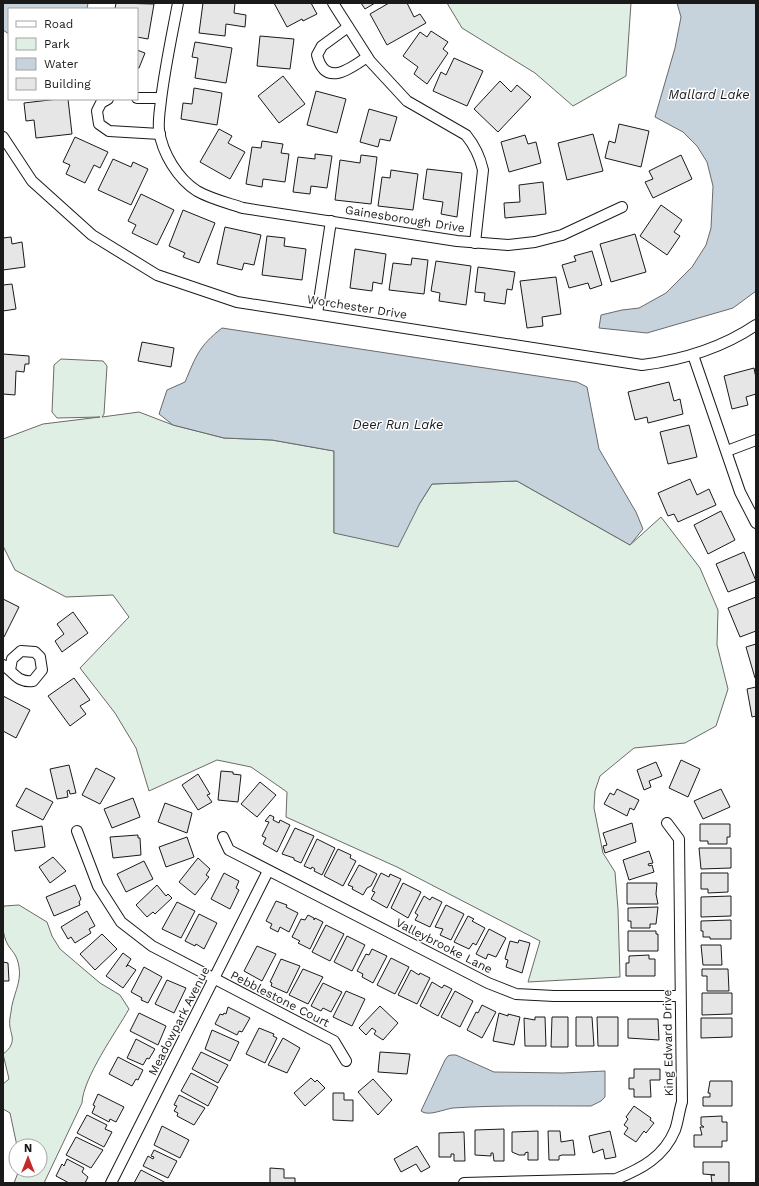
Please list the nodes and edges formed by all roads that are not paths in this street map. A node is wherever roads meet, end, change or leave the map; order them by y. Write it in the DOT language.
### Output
graph roads {
  1 [pos="178,3"];
  2 [pos="333,3"];
  3 [pos="348,27"];
  4 [pos="367,57"];
  5 [pos="138,98"];
  6 [pos="161,98"];
  7 [pos="106,100"];
  8 [pos="160,134"];
  9 [pos="3,137"];
  10 [pos="622,207"];
  11 [pos="331,221"];
  12 [pos="475,243"];
  13 [pos="317,314"];
  14 [pos="756,324"];
  15 [pos="693,355"];
  16 [pos="756,440"];
  17 [pos="727,451"];
  18 [pos="756,523"];
  19 [pos="667,824"];
  20 [pos="77,830"];
  21 [pos="223,837"];
  22 [pos="268,871"];
  23 [pos="214,980"];
  24 [pos="680,996"];
  25 [pos="346,1061"];
  26 [pos="111,1183"];
  27 [pos="464,1183"];
  1 -- 6 [label="street, Gainesborough Drive"];
  2 -- 3 [label="street"];
  3 -- 4 [label="street"];
  3 -- 4 [label="street"];
  4 -- 12 [label="street"];
  5 -- 6 [label="street"];
  6 -- 8 [label="street, Gainesborough Drive"];
  7 -- 8 [label="street"];
  8 -- 11 [label="street, Gainesborough Drive"];
  9 -- 13 [label="street, Worchester Drive"];
  10 -- 12 [label="street, Gainesborough Drive"];
  11 -- 12 [label="street, Gainesborough Drive"];
  11 -- 13 [label="street, Gainesborough Drive"];
  13 -- 15 [label="street, Worchester Drive"];
  14 -- 15 [label="street, Worchester Drive"];
  15 -- 17 [label="street"];
  16 -- 17 [label="street"];
  17 -- 18 [label="street"];
  19 -- 24 [label="street, King Edward Drive"];
  20 -- 23 [label="street, Pebblestone Court"];
  21 -- 22 [label="street, Valleybrooke Lane"];
  22 -- 23 [label="street, Meadowpark Avenue"];
  22 -- 24 [label="street, Valleybrooke Lane"];
  23 -- 25 [label="street, Pebblestone Court"];
  23 -- 26 [label="street, Meadowpark Avenue"];
  24 -- 27 [label="street, King Edward Drive"];
}
